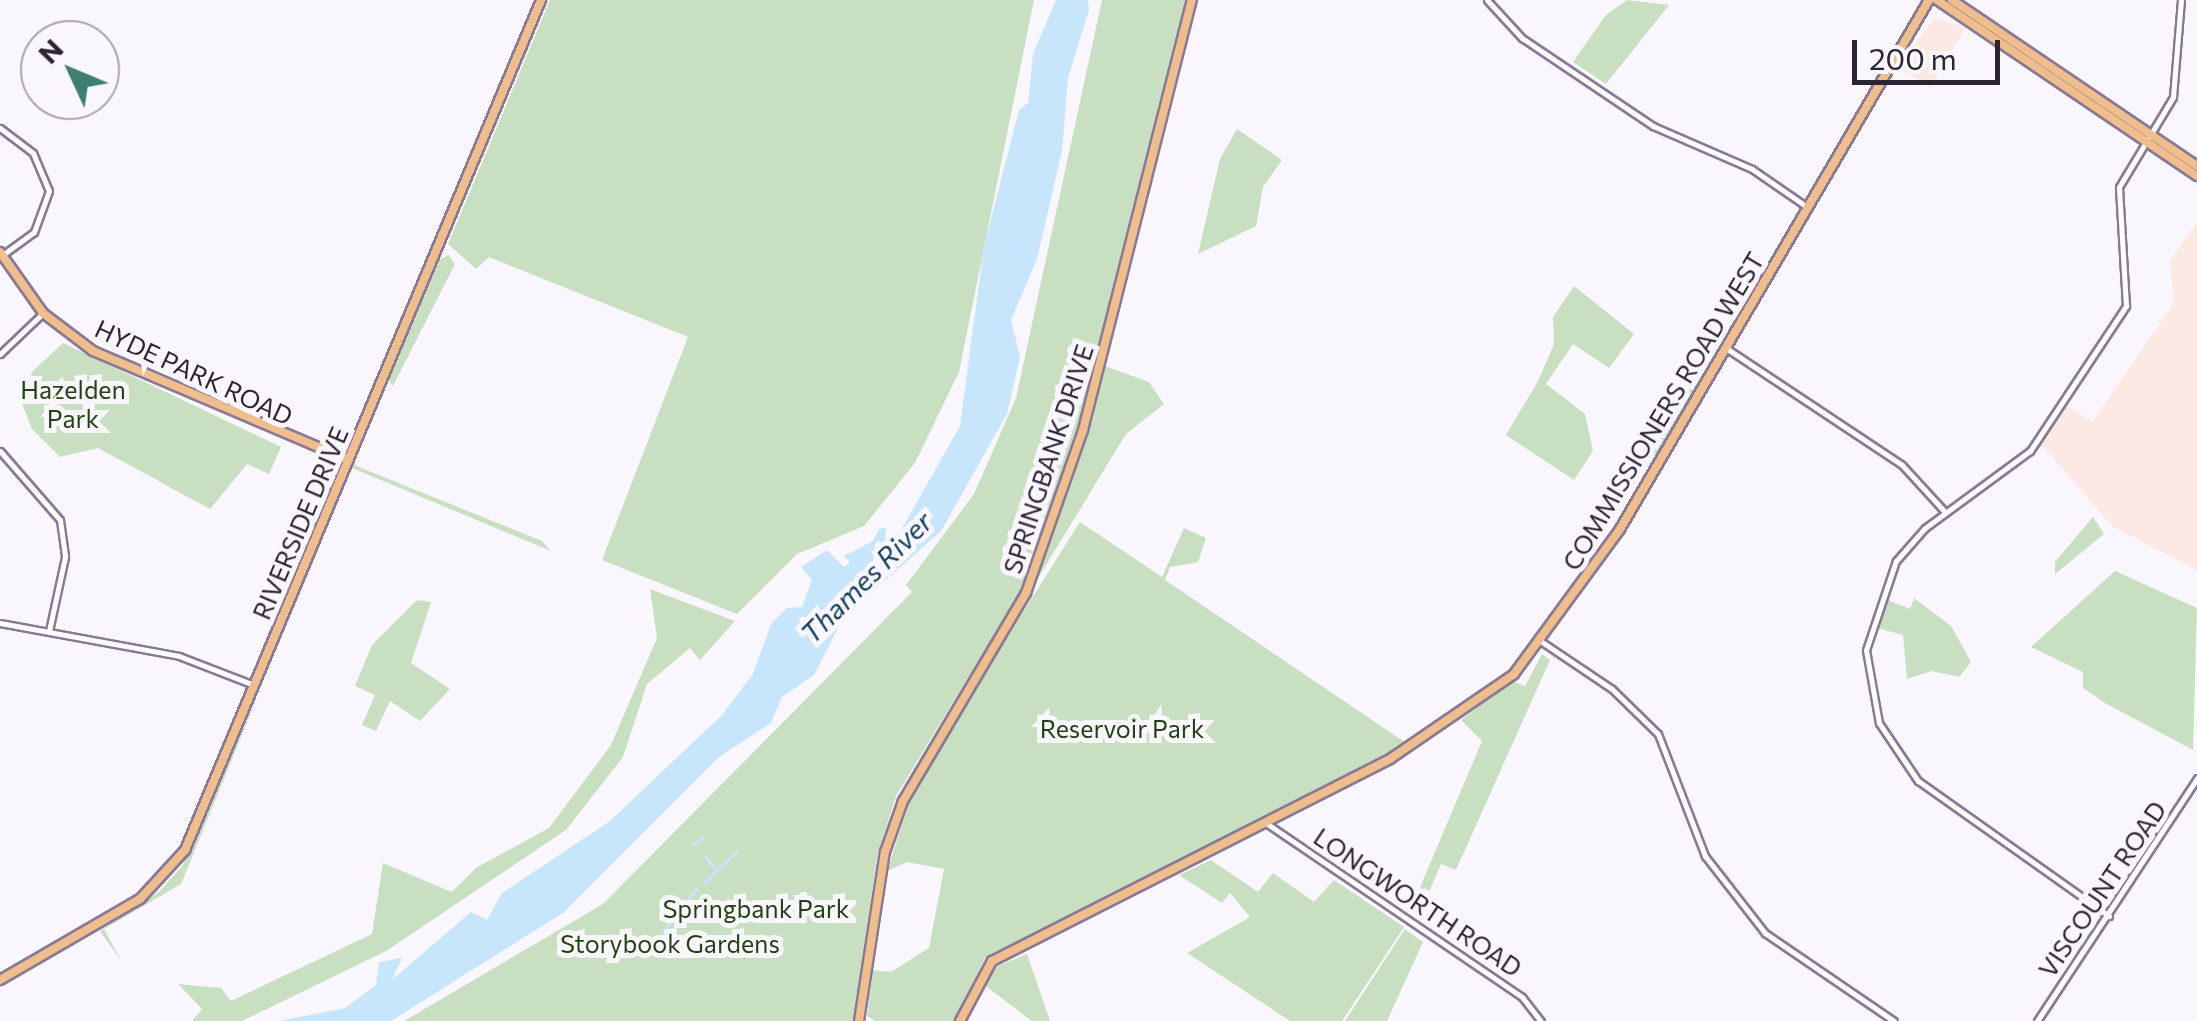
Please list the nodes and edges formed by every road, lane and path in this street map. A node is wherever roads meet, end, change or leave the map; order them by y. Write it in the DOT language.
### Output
graph roads {
  1 [pos="541,0"];
  2 [pos="1192,0"];
  3 [pos="1488,0"];
  4 [pos="1929,0"];
  5 [pos="1936,0"];
  6 [pos="1952,0"];
  7 [pos="2181,0"];
  8 [pos="0,128"];
  9 [pos="2150,139"];
  10 [pos="2197,166"];
  11 [pos="2197,176"];
  12 [pos="1807,207"];
  13 [pos="1,254"];
  14 [pos="44,313"];
  15 [pos="1726,348"];
  16 [pos="0,354"];
  17 [pos="0,451"];
  18 [pos="348,460"];
  19 [pos="1945,512"];
  20 [pos="0,623"];
  21 [pos="49,631"];
  22 [pos="1542,642"];
  23 [pos="254,685"];
  24 [pos="2197,778"];
  25 [pos="1266,823"];
  26 [pos="2109,916"];
  27 [pos="0,980"];
  28 [pos="859,1018"];
  29 [pos="960,1021"];
  30 [pos="1541,1021"];
  31 [pos="1894,1021"];
  32 [pos="2037,1021"];
  1 -- 18 [label="main road, RIVERSIDE DRIVE"];
  2 -- 28 [label="main road, SPRINGBANK DRIVE"];
  3 -- 12 [label="street"];
  4 -- 12 [label="main road, COMMISSIONERS ROAD WEST"];
  5 -- 9 [label="main road"];
  6 -- 9 [label="main road"];
  7 -- 9 [label="street"];
  8 -- 13 [label="street"];
  9 -- 10 [label="main road"];
  9 -- 11 [label="main road"];
  9 -- 19 [label="street"];
  12 -- 15 [label="main road, COMMISSIONERS ROAD WEST"];
  13 -- 14 [label="main road, HYDE PARK ROAD"];
  14 -- 16 [label="street"];
  14 -- 18 [label="main road, HYDE PARK ROAD"];
  15 -- 19 [label="street"];
  15 -- 22 [label="main road, COMMISSIONERS ROAD WEST"];
  17 -- 21 [label="street"];
  18 -- 23 [label="main road, RIVERSIDE DRIVE"];
  19 -- 26 [label="street"];
  20 -- 21 [label="street"];
  21 -- 23 [label="street"];
  22 -- 25 [label="main road, COMMISSIONERS ROAD WEST"];
  22 -- 31 [label="street"];
  23 -- 27 [label="main road, RIVERSIDE DRIVE"];
  24 -- 26 [label="street, VISCOUNT ROAD"];
  25 -- 29 [label="main road, COMMISSIONERS ROAD WEST"];
  25 -- 30 [label="street, LONGWORTH ROAD"];
  26 -- 32 [label="street, VISCOUNT ROAD"];
}
